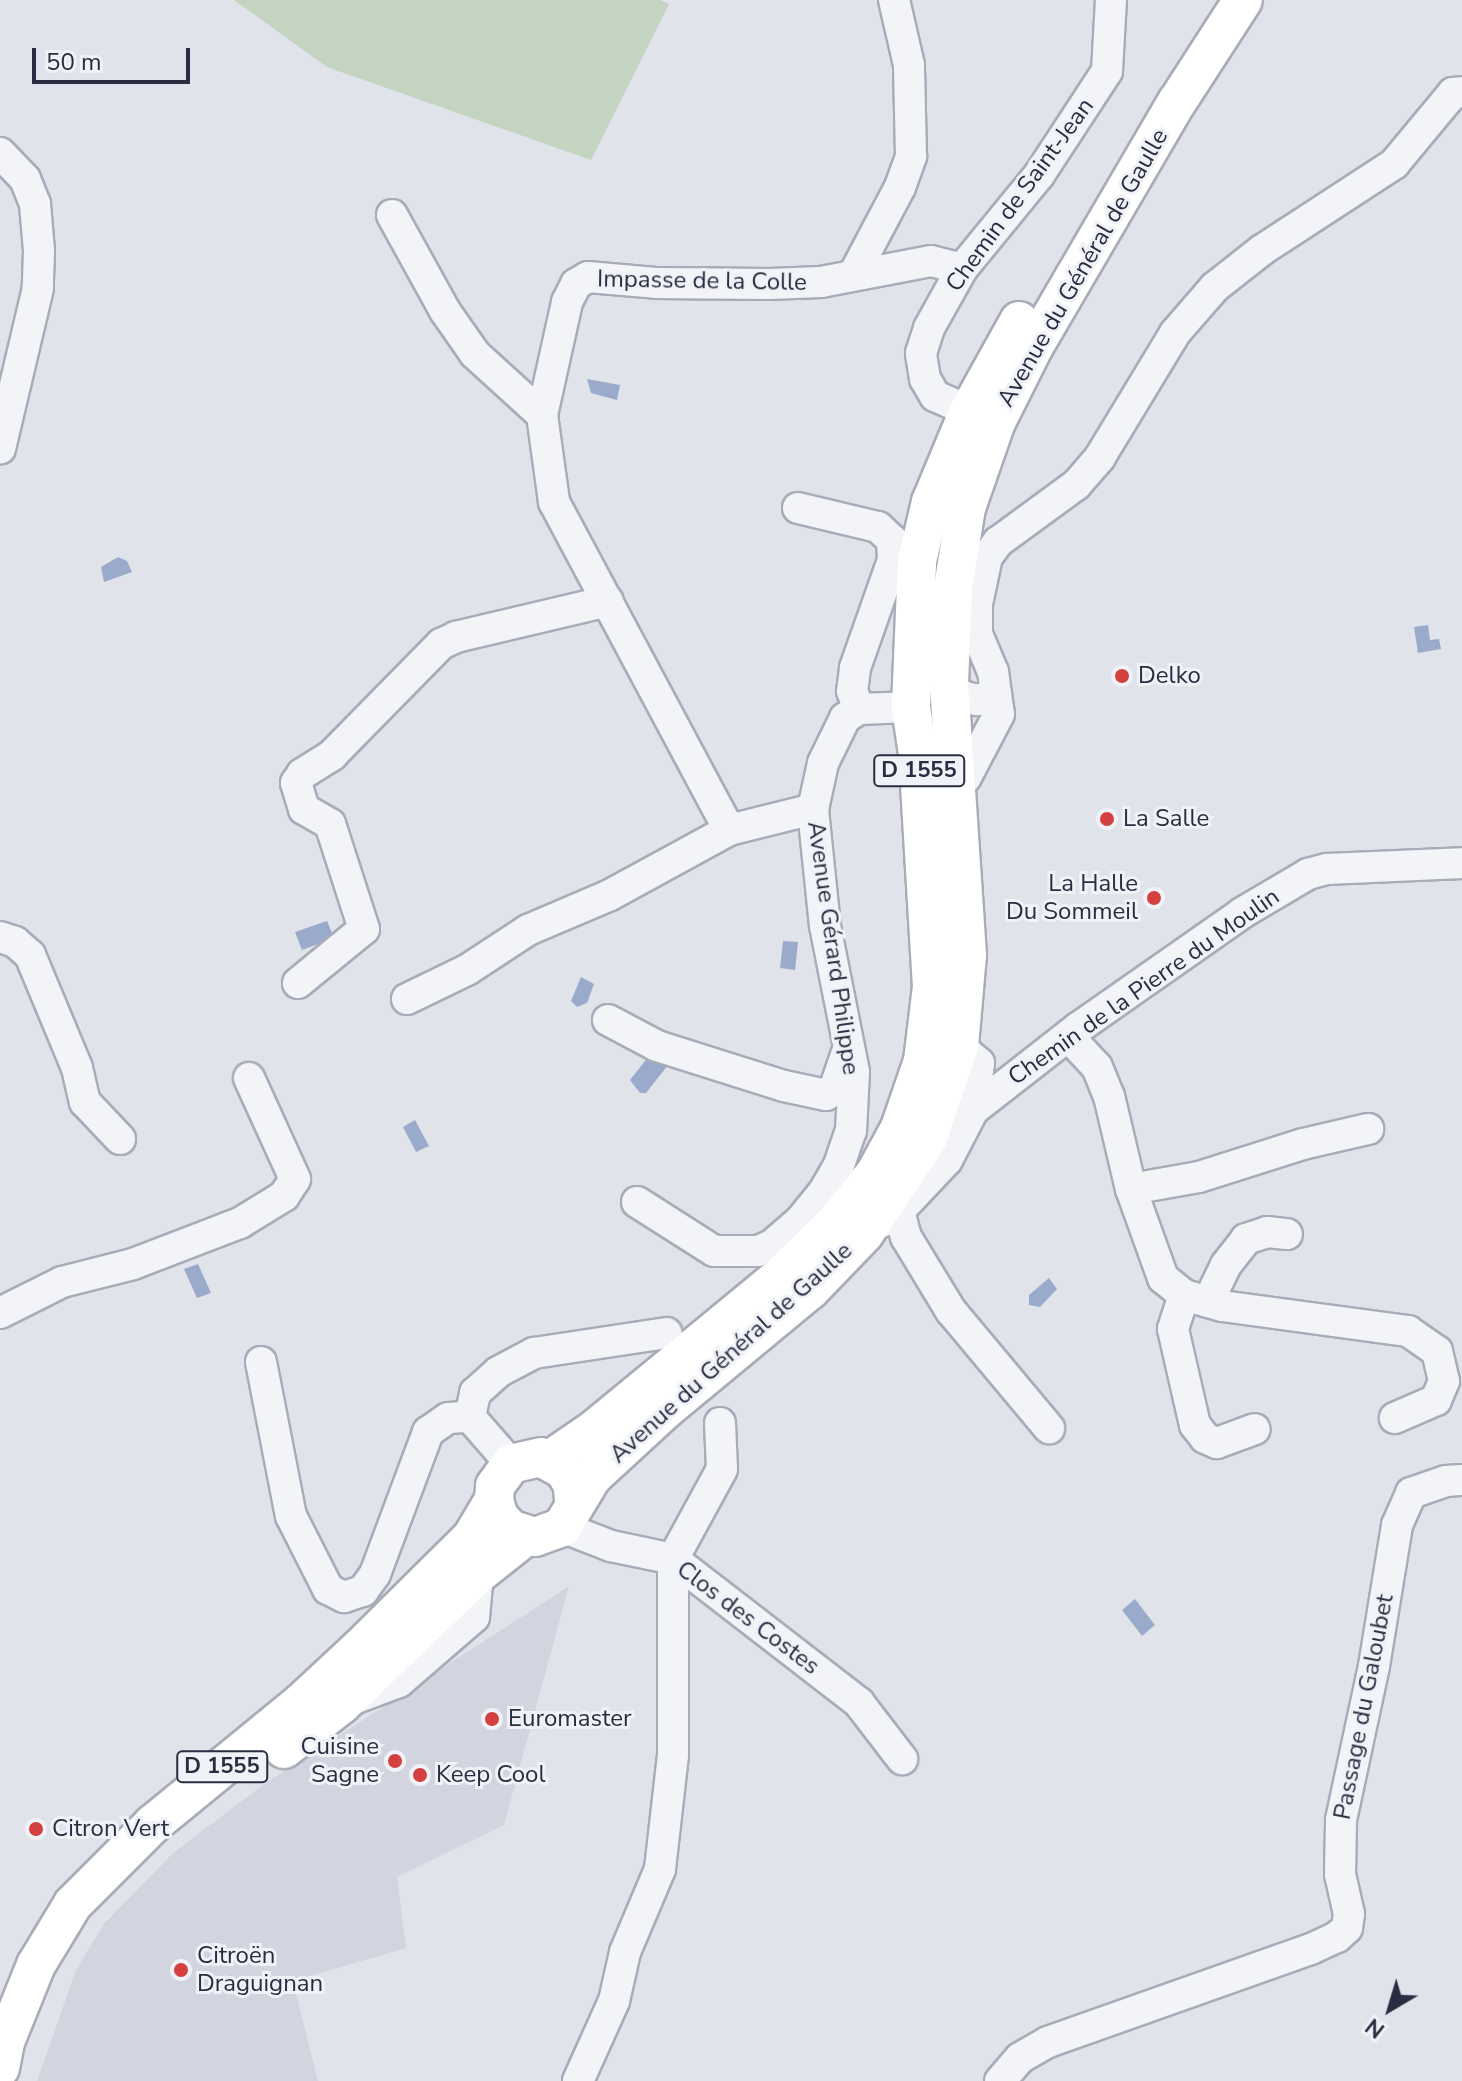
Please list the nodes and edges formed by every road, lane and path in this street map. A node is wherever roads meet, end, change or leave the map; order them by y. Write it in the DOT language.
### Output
graph roads {
  1 [pos="894,0"];
  2 [pos="1111,0"];
  3 [pos="1212,0"];
  4 [pos="1243,0"];
  5 [pos="1462,92"];
  6 [pos="0,153"];
  7 [pos="392,215"];
  8 [pos="962,269"];
  9 [pos="854,274"];
  10 [pos="969,411"];
  11 [pos="542,415"];
  12 [pos="0,449"];
  13 [pos="798,508"];
  14 [pos="608,601"];
  15 [pos="949,684"];
  16 [pos="996,695"];
  17 [pos="911,707"];
  18 [pos="859,709"];
  19 [pos="954,790"];
  20 [pos="813,809"];
  21 [pos="729,830"];
  22 [pos="1462,863"];
  23 [pos="0,937"];
  24 [pos="298,983"];
  25 [pos="407,999"];
  26 [pos="608,1020"];
  27 [pos="1068,1036"];
  28 [pos="959,1046"];
  29 [pos="849,1047"];
  30 [pos="249,1078"];
  31 [pos="973,1110"];
  32 [pos="1368,1129"];
  33 [pos="120,1139"];
  34 [pos="1131,1189"];
  35 [pos="637,1202"];
  36 [pos="899,1211"];
  37 [pos="864,1234"];
  38 [pos="1287,1234"];
  39 [pos="1196,1299"];
  40 [pos="0,1313"];
  41 [pos="667,1333"];
  42 [pos="261,1362"];
  43 [pos="470,1417"];
  44 [pos="1395,1418"];
  45 [pos="720,1423"];
  46 [pos="1049,1428"];
  47 [pos="1255,1429"];
  48 [pos="550,1460"];
  49 [pos="511,1464"];
  50 [pos="1462,1480"];
  51 [pos="494,1500"];
  52 [pos="554,1522"];
  53 [pos="673,1559"];
  54 [pos="902,1759"];
  55 [pos="0,2068"];
  56 [pos="23,2081"];
  57 [pos="578,2081"];
  58 [pos="1000,2081"];
  1 -- 9 [label="street"];
  2 -- 8 [label="street, Chemin de Saint-Jean"];
  3 -- 10 [label="main road, Avenue du Général de Gaulle / D 1555"];
  4 -- 15 [label="main road, Avenue du Général de Gaulle / D 1555"];
  5 -- 16 [label="street"];
  6 -- 12 [label="street"];
  7 -- 11 [label="street"];
  8 -- 9 [label="street, Impasse de la Colle"];
  8 -- 10 [label="street, Chemin de Saint-Jean"];
  9 -- 11 [label="street, Impasse de la Colle"];
  10 -- 17 [label="main road, Avenue du Général de Gaulle / D 1555"];
  11 -- 14 [label="street"];
  13 -- 18 [label="street"];
  14 -- 21 [label="street"];
  14 -- 24 [label="street"];
  15 -- 16 [label="street"];
  15 -- 19 [label="main road, Avenue du Général de Gaulle / D 1555"];
  16 -- 19 [label="street"];
  17 -- 18 [label="street"];
  17 -- 48 [label="main road, Avenue du Général de Gaulle / D 1555"];
  18 -- 20 [label="street, Avenue Gérard Philippe"];
  19 -- 28 [label="main road, Avenue du Général de Gaulle / D 1555"];
  20 -- 21 [label="street, Avenue Gérard Philippe"];
  20 -- 29 [label="street, Avenue Gérard Philippe"];
  21 -- 25 [label="street, Avenue Gérard Philippe"];
  22 -- 27 [label="street, Chemin de la Pierre du Moulin"];
  23 -- 33 [label="street"];
  26 -- 29 [label="street"];
  27 -- 31 [label="street, Chemin de la Pierre du Moulin"];
  27 -- 34 [label="street"];
  28 -- 31 [label="street, Chemin de la Pierre du Moulin"];
  28 -- 37 [label="main road, Avenue du Général de Gaulle / D 1555"];
  29 -- 35 [label="street, Avenue Gérard Philippe"];
  30 -- 40 [label="street"];
  31 -- 36 [label="street, Chemin de la Pierre du Moulin"];
  32 -- 34 [label="street"];
  34 -- 39 [label="street"];
  36 -- 37 [label="street, Chemin de la Pierre du Moulin"];
  36 -- 46 [label="street"];
  37 -- 52 [label="main road, Avenue du Général de Gaulle / D 1555"];
  38 -- 39 [label="street"];
  39 -- 44 [label="street"];
  39 -- 47 [label="street"];
  41 -- 43 [label="street"];
  42 -- 43 [label="street"];
  43 -- 49 [label="street"];
  45 -- 53 [label="street"];
  48 -- 49 [label="main road, Avenue du Général de Gaulle"];
  48 -- 52 [label="main road"];
  49 -- 51 [label="main road"];
  50 -- 58 [label="street, Passage du Galoubet"];
  51 -- 52 [label="main road"];
  51 -- 55 [label="main road, D 1555"];
  52 -- 53 [label="street, Clos des Costes"];
  52 -- 56 [label="main road, Avenue du Général de Gaulle / D 1555"];
  53 -- 54 [label="street, Clos des Costes"];
  53 -- 57 [label="street"];
}
